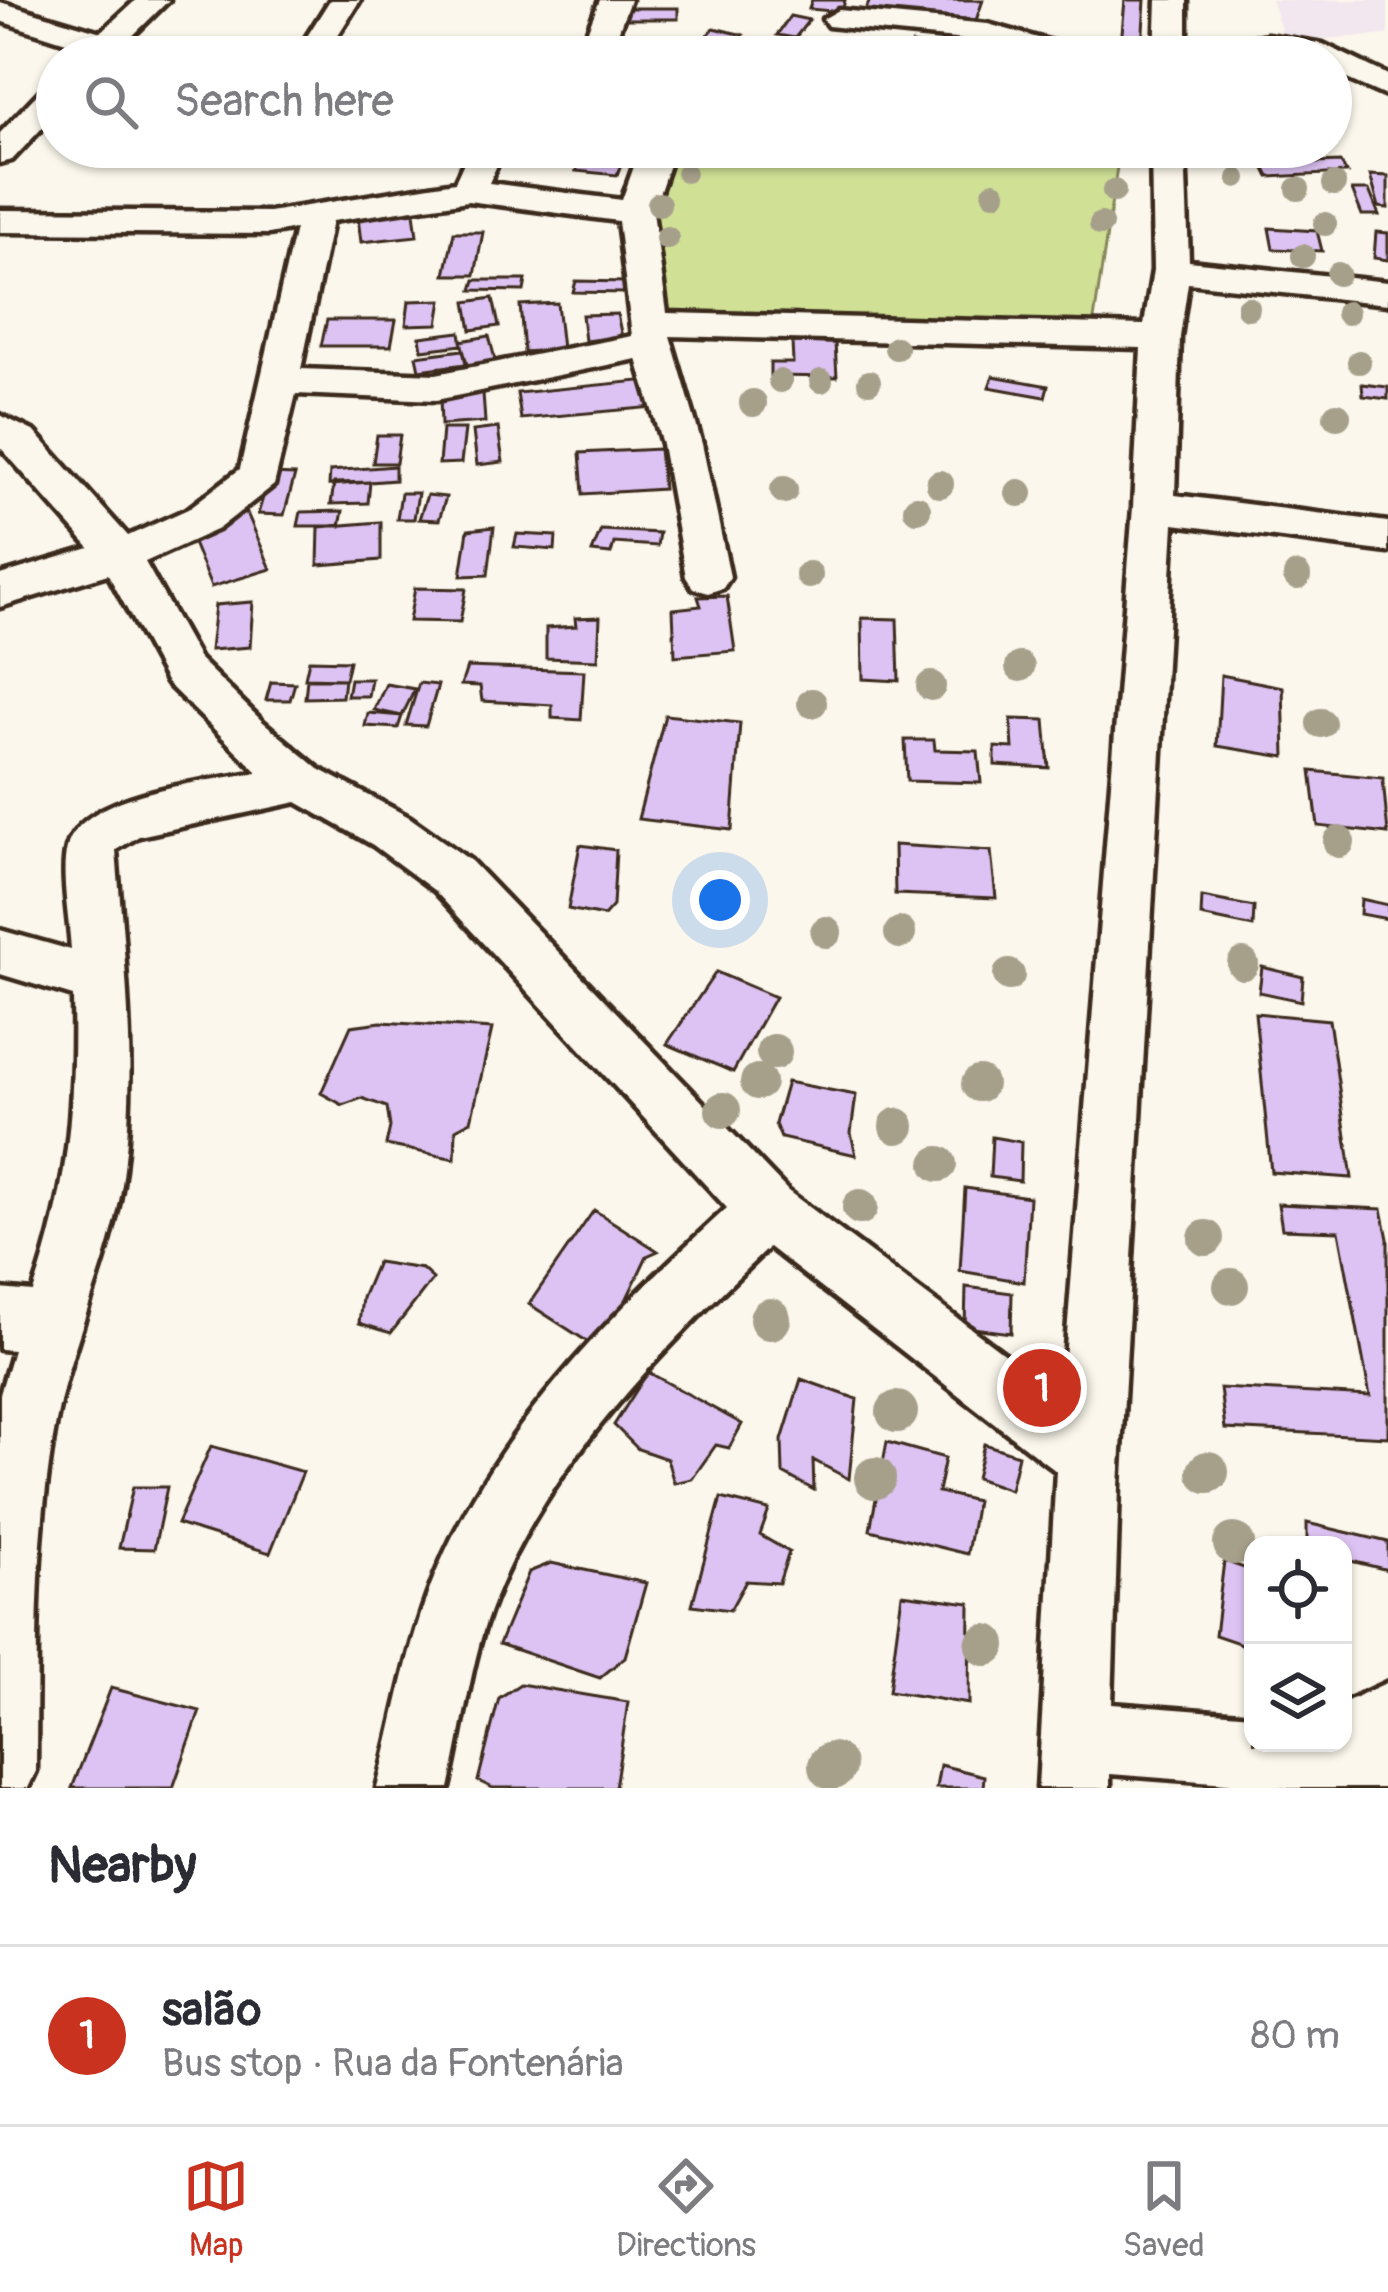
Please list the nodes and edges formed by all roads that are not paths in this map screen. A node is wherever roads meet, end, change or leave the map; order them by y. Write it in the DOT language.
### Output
graph roads {
  1 [pos="154,0"];
  2 [pos="345,0"];
  3 [pos="615,0"];
  4 [pos="1172,0"];
  5 [pos="0,11"];
  6 [pos="839,19"];
  7 [pos="62,36"];
  8 [pos="116,36"];
  9 [pos="322,36"];
  10 [pos="601,36"];
  11 [pos="998,36"];
  12 [pos="1171,36"];
  13 [pos="1352,70"];
  14 [pos="1388,87"];
  15 [pos="1388,98"];
  16 [pos="1352,99"];
  17 [pos="36,115"];
  18 [pos="0,153"];
  19 [pos="478,168"];
  20 [pos="650,168"];
  21 [pos="1169,168"];
  22 [pos="468,190"];
  23 [pos="634,212"];
  24 [pos="316,217"];
  25 [pos="0,221"];
  26 [pos="1172,270"];
  27 [pos="1388,293"];
  28 [pos="651,334"];
  29 [pos="1161,337"];
  30 [pos="277,381"];
  31 [pos="0,428"];
  32 [pos="1154,507"];
  33 [pos="1388,537"];
  34 [pos="120,555"];
  35 [pos="708,577"];
  36 [pos="0,591"];
  37 [pos="302,782"];
  38 [pos="0,952"];
  39 [pos="98,981"];
  40 [pos="767,1210"];
  41 [pos="25,1322"];
  42 [pos="1089,1457"];
  43 [pos="1388,1717"];
  44 [pos="1352,1737"];
  45 [pos="1248,1752"];
  46 [pos="1346,1752"];
  47 [pos="1075,1762"];
  48 [pos="0,1771"];
  49 [pos="1388,1772"];
  50 [pos="413,1788"];
  1 -- 8 [label="street"];
  2 -- 9 [label="street"];
  3 -- 10 [label="street"];
  4 -- 12 [label="street"];
  5 -- 7 [label="street"];
  6 -- 11 [label="street"];
  13 -- 14 [label="street"];
  15 -- 16 [label="street"];
  17 -- 18 [label="street"];
  19 -- 22 [label="street"];
  20 -- 23 [label="street"];
  21 -- 26 [label="street"];
  22 -- 23 [label="street"];
  22 -- 24 [label="street"];
  23 -- 28 [label="street"];
  24 -- 25 [label="street"];
  24 -- 30 [label="street"];
  26 -- 27 [label="street"];
  26 -- 29 [label="street"];
  28 -- 29 [label="street"];
  28 -- 30 [label="street"];
  28 -- 35 [label="street"];
  29 -- 32 [label="street"];
  30 -- 34 [label="street"];
  31 -- 34 [label="street"];
  32 -- 33 [label="street"];
  32 -- 42 [label="street"];
  34 -- 36 [label="street"];
  34 -- 37 [label="street"];
  37 -- 39 [label="street"];
  37 -- 40 [label="street"];
  38 -- 39 [label="street"];
  39 -- 41 [label="street"];
  40 -- 42 [label="street"];
  40 -- 50 [label="street"];
  41 -- 48 [label="street"];
  42 -- 47 [label="street"];
  43 -- 44 [label="street"];
  45 -- 47 [label="street"];
  46 -- 49 [label="street"];
}
